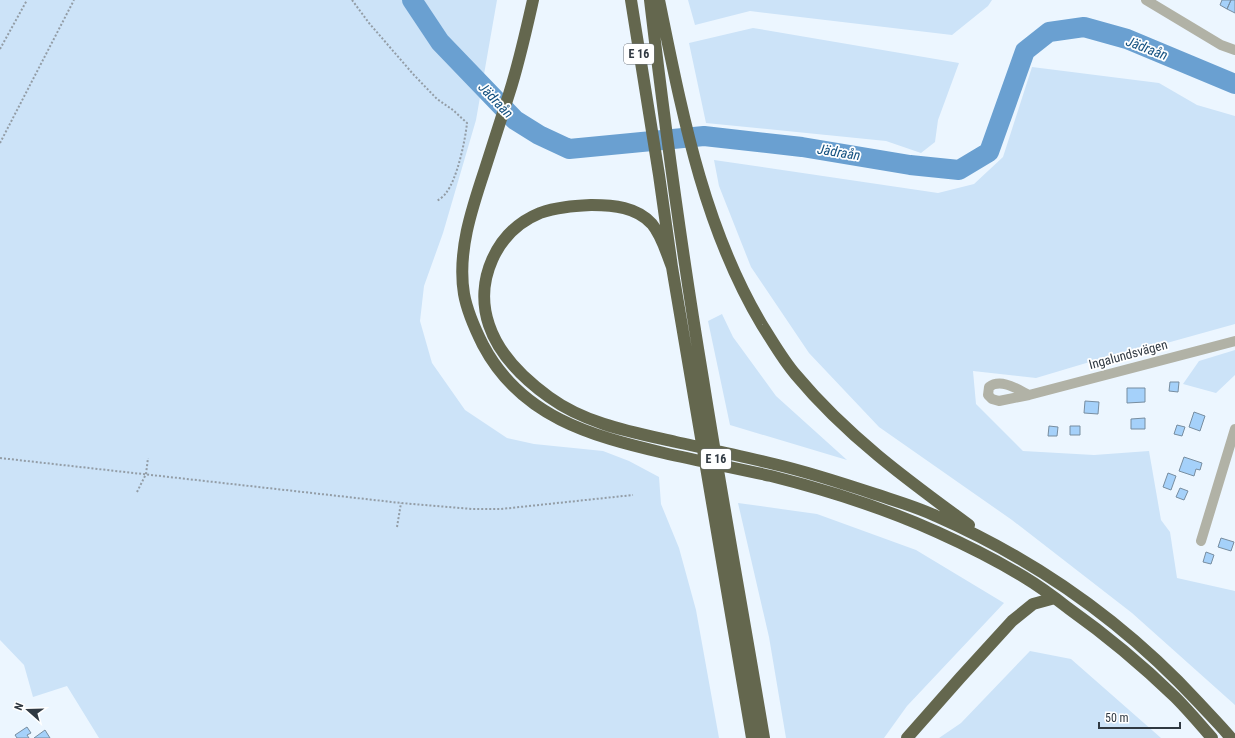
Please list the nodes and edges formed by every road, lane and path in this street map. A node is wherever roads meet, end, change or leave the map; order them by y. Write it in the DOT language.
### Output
graph roads {
  1 [pos="27,0"];
  2 [pos="74,0"];
  3 [pos="352,0"];
  4 [pos="533,0"];
  5 [pos="630,0"];
  6 [pos="650,0"];
  7 [pos="659,0"];
  8 [pos="1146,0"];
  9 [pos="0,49"];
  10 [pos="1235,50"];
  11 [pos="0,143"];
  12 [pos="437,202"];
  13 [pos="672,267"];
  14 [pos="1235,341"];
  15 [pos="1028,395"];
  16 [pos="1235,429"];
  17 [pos="0,458"];
  18 [pos="148,458"];
  19 [pos="146,474"];
  20 [pos="137,492"];
  21 [pos="633,495"];
  22 [pos="401,504"];
  23 [pos="397,527"];
  24 [pos="1201,541"];
  25 [pos="992,542"];
  26 [pos="1055,598"];
  27 [pos="752,738"];
  28 [pos="764,738"];
  29 [pos="907,738"];
  30 [pos="1212,738"];
  31 [pos="1231,738"];
  1 -- 9 [label="path"];
  2 -- 11 [label="path"];
  3 -- 12 [label="path"];
  4 -- 26 [label="highway"];
  5 -- 13 [label="highway, E 16"];
  6 -- 28 [label="highway, E 16"];
  7 -- 25 [label="highway"];
  8 -- 10 [label="street"];
  13 -- 25 [label="highway"];
  13 -- 27 [label="highway, E 16"];
  14 -- 15 [label="street, Ingalundsvägen"];
  16 -- 24 [label="street"];
  17 -- 19 [label="path"];
  18 -- 19 [label="path"];
  19 -- 20 [label="path"];
  19 -- 22 [label="path"];
  21 -- 22 [label="path"];
  22 -- 23 [label="path"];
  25 -- 31 [label="highway"];
  26 -- 29 [label="highway"];
  26 -- 30 [label="highway"];
}
